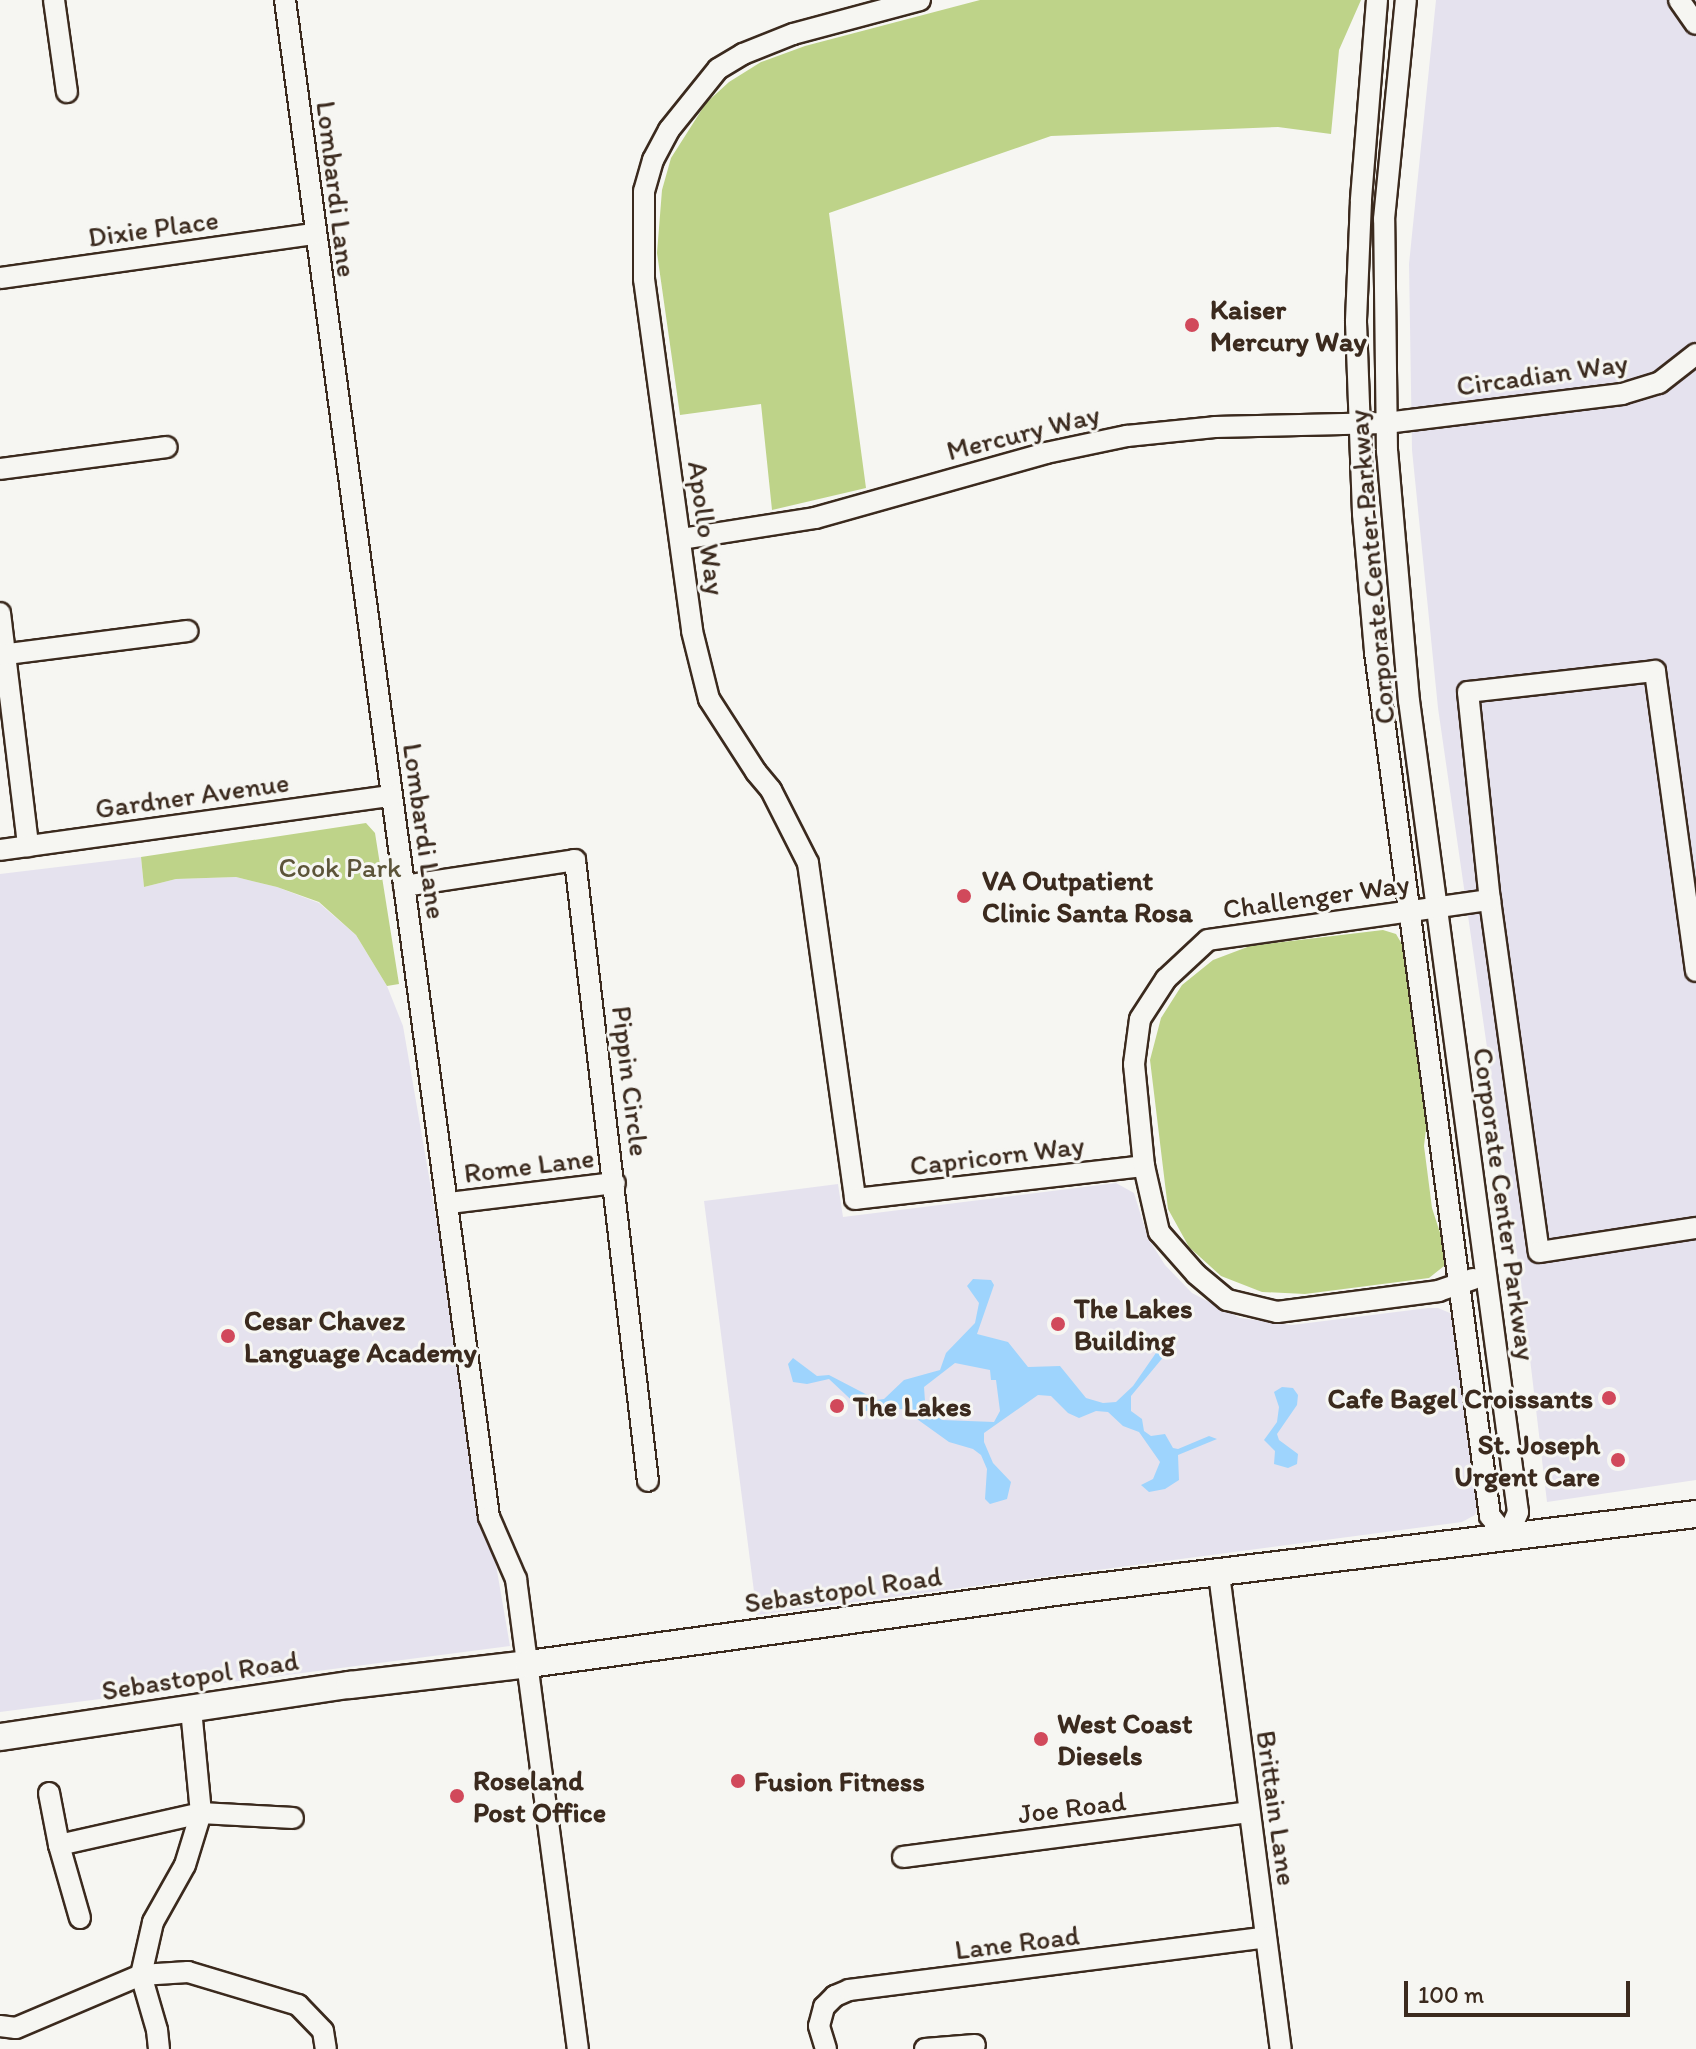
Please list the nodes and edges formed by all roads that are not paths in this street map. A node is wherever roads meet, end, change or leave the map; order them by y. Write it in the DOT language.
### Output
graph roads {
  1 [pos="54,0"];
  2 [pos="285,0"];
  3 [pos="920,0"];
  4 [pos="1377,0"];
  5 [pos="1406,0"];
  6 [pos="1679,0"];
  7 [pos="1696,24"];
  8 [pos="67,92"];
  9 [pos="314,234"];
  10 [pos="0,278"];
  11 [pos="1696,354"];
  12 [pos="1386,423"];
  13 [pos="1358,424"];
  14 [pos="167,447"];
  15 [pos="0,469"];
  16 [pos="681,539"];
  17 [pos="0,613"];
  18 [pos="187,631"];
  19 [pos="2,654"];
  20 [pos="391,796"];
  21 [pos="28,846"];
  22 [pos="0,850"];
  23 [pos="404,886"];
  24 [pos="1490,900"];
  25 [pos="1437,906"];
  26 [pos="1409,911"];
  27 [pos="1696,971"];
  28 [pos="1144,1166"];
  29 [pos="615,1183"];
  30 [pos="855,1199"];
  31 [pos="449,1203"];
  32 [pos="1696,1228"];
  33 [pos="1487,1274"];
  34 [pos="1460,1282"];
  35 [pos="648,1481"];
  36 [pos="1696,1514"];
  37 [pos="1507,1537"];
  38 [pos="1219,1574"];
  39 [pos="529,1664"];
  40 [pos="191,1710"];
  41 [pos="0,1737"];
  42 [pos="49,1793"];
  43 [pos="1248,1812"];
  44 [pos="201,1813"];
  45 [pos="293,1818"];
  46 [pos="59,1845"];
  47 [pos="903,1857"];
  48 [pos="80,1918"];
  49 [pos="1266,1937"];
  50 [pos="141,1975"];
  51 [pos="0,2026"];
  52 [pos="975,2045"];
  53 [pos="159,2049"];
  54 [pos="326,2049"];
  55 [pos="578,2049"];
  56 [pos="826,2049"];
  57 [pos="925,2049"];
  58 [pos="1281,2049"];
  1 -- 8 [label="street"];
  2 -- 9 [label="street, Lombardi Lane"];
  3 -- 16 [label="street, Apollo Way"];
  4 -- 13 [label="street, Corporate Center Parkway"];
  5 -- 12 [label="street, Corporate Center Parkway"];
  6 -- 7 [label="street"];
  9 -- 10 [label="street, Dixie Place"];
  9 -- 20 [label="street, Lombardi Lane"];
  11 -- 12 [label="street, Circadian Way"];
  12 -- 13 [label="street, Mercury Way"];
  12 -- 25 [label="street, Corporate Center Parkway"];
  13 -- 16 [label="street, Mercury Way"];
  13 -- 26 [label="street, Corporate Center Parkway"];
  14 -- 15 [label="street"];
  16 -- 30 [label="street, Apollo Way"];
  17 -- 19 [label="street"];
  18 -- 19 [label="street"];
  19 -- 21 [label="street"];
  20 -- 21 [label="street, Gardner Avenue"];
  20 -- 23 [label="street, Lombardi Lane"];
  21 -- 22 [label="street, Gardner Avenue"];
  23 -- 29 [label="street, Pippin Circle"];
  23 -- 31 [label="street, Lombardi Lane"];
  24 -- 25 [label="street, Challenger Way"];
  24 -- 27 [label="street"];
  24 -- 32 [label="street"];
  25 -- 26 [label="street, Challenger Way"];
  25 -- 33 [label="street, Corporate Center Parkway"];
  26 -- 28 [label="street, Challenger Way"];
  26 -- 34 [label="street, Corporate Center Parkway"];
  28 -- 30 [label="street, Capricorn Way"];
  28 -- 34 [label="street, Challenger Way"];
  29 -- 31 [label="street, Rome Lane"];
  29 -- 35 [label="street, Pippin Circle"];
  31 -- 39 [label="street, Lombardi Lane"];
  33 -- 34 [label="street, Challenger Way"];
  33 -- 37 [label="street, Corporate Center Parkway"];
  34 -- 37 [label="street, Corporate Center Parkway"];
  36 -- 37 [label="main road, Sebastopol Road"];
  37 -- 38 [label="main road, Sebastopol Road"];
  38 -- 39 [label="main road, Sebastopol Road"];
  38 -- 43 [label="street, Brittain Lane"];
  39 -- 40 [label="main road, Sebastopol Road"];
  39 -- 55 [label="street, Lombardi Lane"];
  40 -- 41 [label="main road, Sebastopol Road"];
  40 -- 44 [label="street"];
  42 -- 46 [label="street"];
  43 -- 47 [label="street, Joe Road"];
  43 -- 49 [label="street, Brittain Lane"];
  44 -- 45 [label="street"];
  44 -- 46 [label="street"];
  44 -- 50 [label="street"];
  46 -- 48 [label="street"];
  49 -- 56 [label="street, Lane Road"];
  49 -- 58 [label="street, Brittain Lane"];
  50 -- 51 [label="street"];
  50 -- 53 [label="street"];
  50 -- 54 [label="street"];
  52 -- 57 [label="street"];
}
